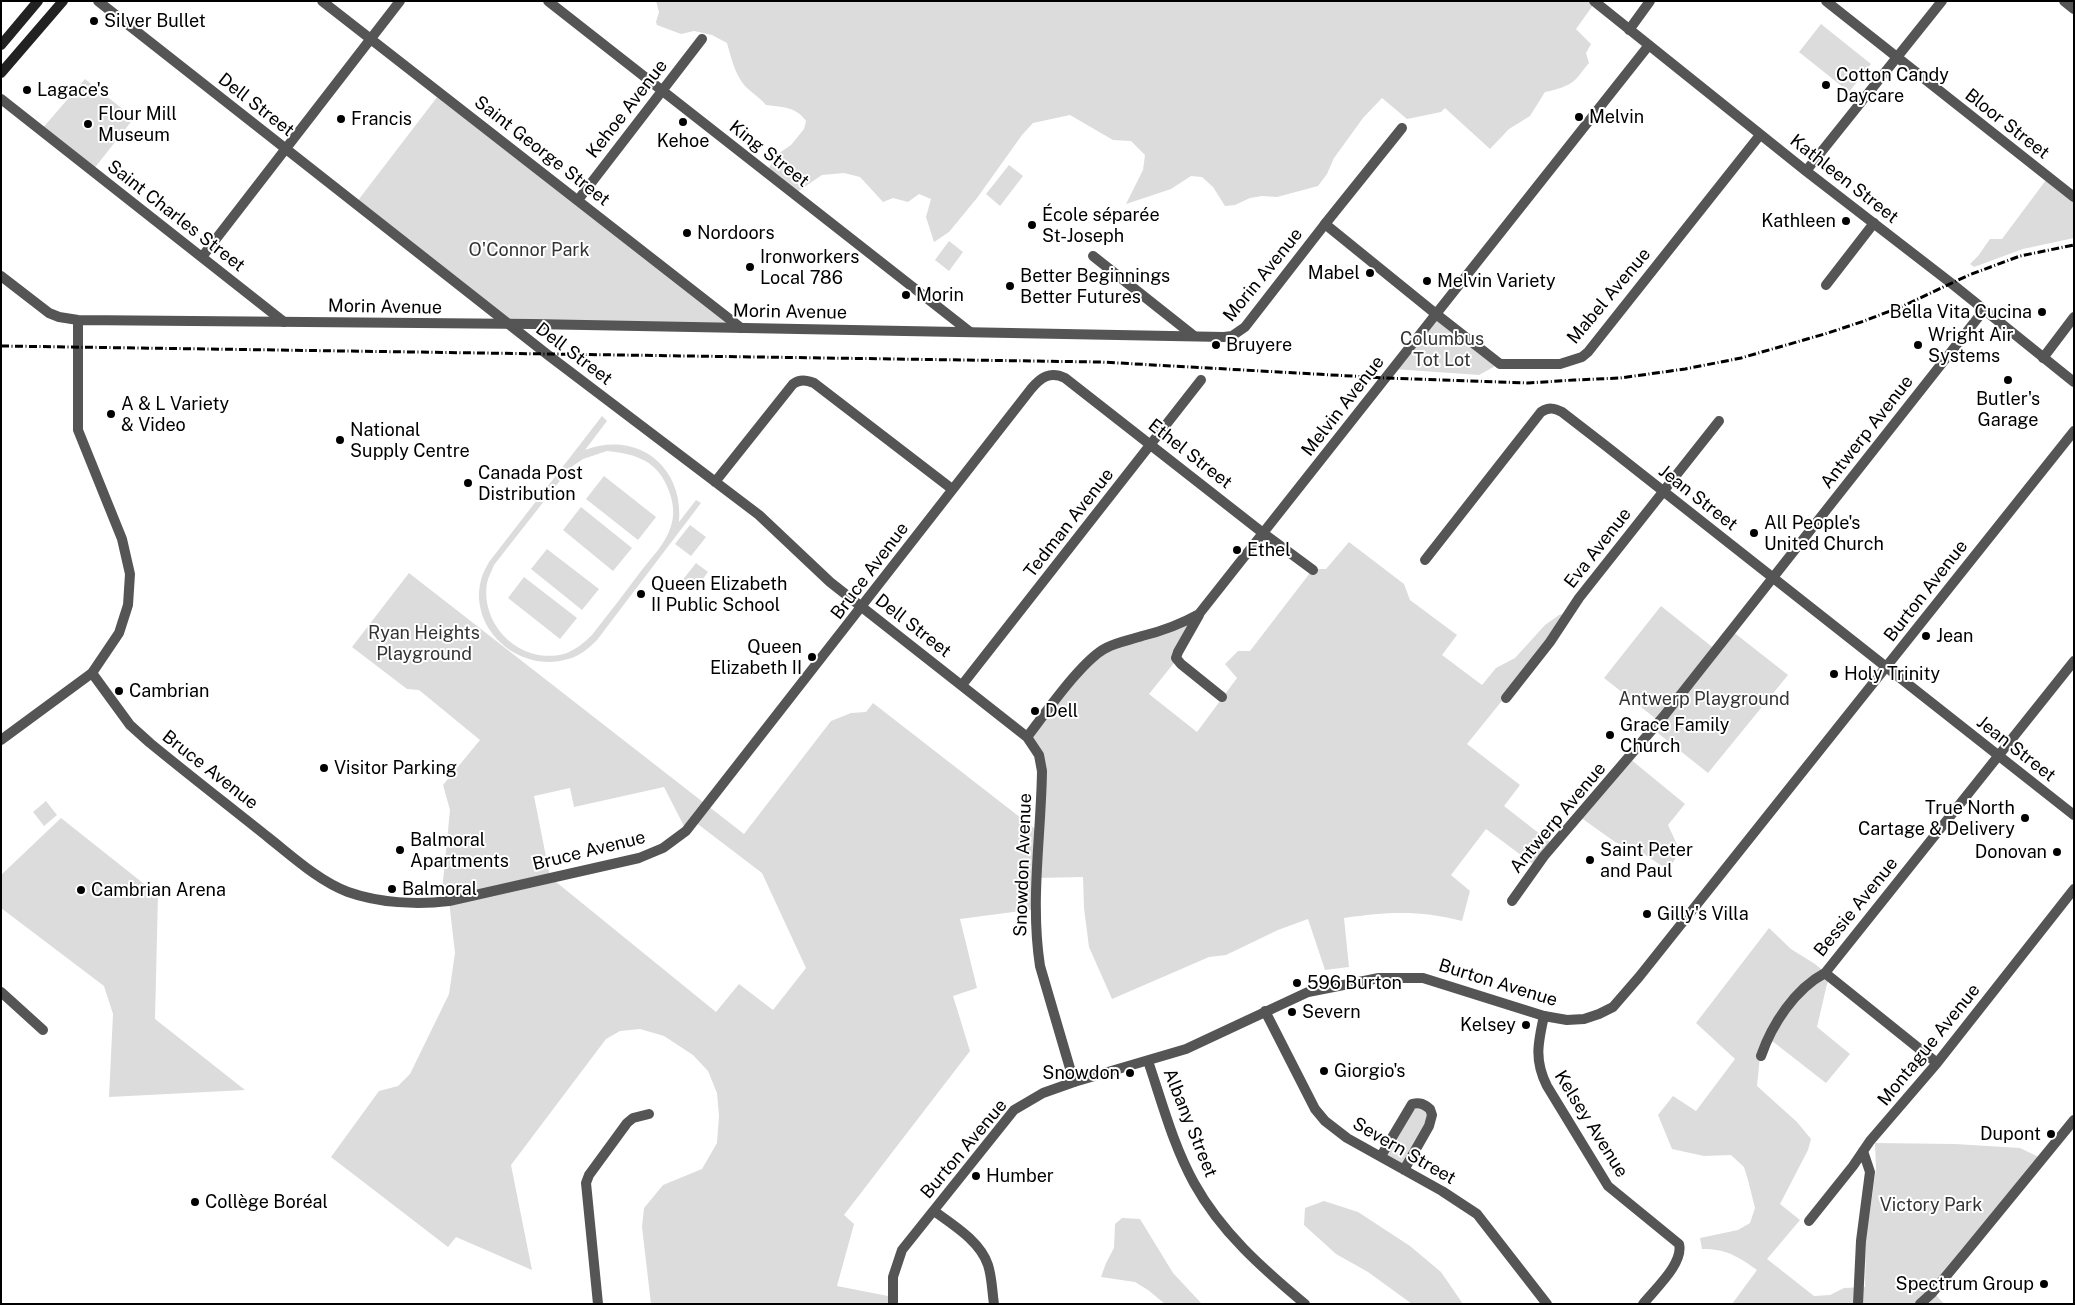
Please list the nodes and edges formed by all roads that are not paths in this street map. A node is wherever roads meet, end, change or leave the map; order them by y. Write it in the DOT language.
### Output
graph roads {
  1 [pos="38,1"];
  2 [pos="63,1"];
  3 [pos="98,1"];
  4 [pos="322,1"];
  5 [pos="400,1"];
  6 [pos="548,1"];
  7 [pos="1594,1"];
  8 [pos="1650,1"];
  9 [pos="1826,1"];
  10 [pos="1942,1"];
  11 [pos="2064,1"];
  12 [pos="2074,9"];
  13 [pos="1629,30"];
  14 [pos="371,39"];
  15 [pos="702,39"];
  16 [pos="1,45"];
  17 [pos="1649,46"];
  18 [pos="1898,58"];
  19 [pos="1,74"];
  20 [pos="662,91"];
  21 [pos="1,100"];
  22 [pos="1402,128"];
  23 [pos="1760,135"];
  24 [pos="286,149"];
  25 [pos="1806,172"];
  26 [pos="2074,197"];
  27 [pos="578,200"];
  28 [pos="1874,223"];
  29 [pos="1324,224"];
  30 [pos="1093,256"];
  31 [pos="202,257"];
  32 [pos="1,276"];
  33 [pos="1826,285"];
  34 [pos="1984,310"];
  35 [pos="1436,314"];
  36 [pos="2074,318"];
  37 [pos="78,320"];
  38 [pos="284,322"];
  39 [pos="508,324"];
  40 [pos="742,328"];
  41 [pos="970,332"];
  42 [pos="1194,336"];
  43 [pos="2043,358"];
  44 [pos="1043,377"];
  45 [pos="1201,380"];
  46 [pos="2074,382"];
  47 [pos="1719,421"];
  48 [pos="2074,431"];
  49 [pos="1151,444"];
  50 [pos="716,482"];
  51 [pos="952,489"];
  52 [pos="1663,491"];
  53 [pos="1263,533"];
  54 [pos="1425,560"];
  55 [pos="1313,570"];
  56 [pos="1773,578"];
  57 [pos="862,608"];
  58 [pos="1200,614"];
  59 [pos="2074,661"];
  60 [pos="1886,667"];
  61 [pos="92,673"];
  62 [pos="962,685"];
  63 [pos="1222,697"];
  64 [pos="1506,698"];
  65 [pos="1027,737"];
  66 [pos="1,740"];
  67 [pos="1998,756"];
  68 [pos="2074,815"];
  69 [pos="2074,889"];
  70 [pos="1512,900"];
  71 [pos="1825,973"];
  72 [pos="1,992"];
  73 [pos="1265,1011"];
  74 [pos="1544,1016"];
  75 [pos="43,1030"];
  76 [pos="1761,1056"];
  77 [pos="1148,1061"];
  78 [pos="1937,1063"];
  79 [pos="1074,1082"];
  80 [pos="649,1114"];
  81 [pos="2074,1120"];
  82 [pos="1864,1151"];
  83 [pos="1381,1156"];
  84 [pos="1404,1170"];
  85 [pos="934,1210"];
  86 [pos="1809,1222"];
  87 [pos="598,1304"];
  88 [pos="893,1304"];
  89 [pos="994,1304"];
  90 [pos="1305,1304"];
  91 [pos="1546,1304"];
  92 [pos="1643,1304"];
  93 [pos="1858,1304"];
  94 [pos="1920,1304"];
  1 -- 16 [label="main road"];
  2 -- 19 [label="main road"];
  3 -- 24 [label="street, Dell Street"];
  4 -- 14 [label="street, Saint George Street"];
  5 -- 14 [label="street"];
  6 -- 20 [label="street, King Street"];
  7 -- 13 [label="street, Kathleen Street"];
  8 -- 13 [label="street"];
  9 -- 18 [label="street, Bloor Street"];
  10 -- 18 [label="street"];
  11 -- 12 [label="street"];
  13 -- 17 [label="street, Kathleen Street"];
  14 -- 24 [label="street"];
  14 -- 27 [label="street, Saint George Street"];
  15 -- 20 [label="street, Kehoe Avenue"];
  17 -- 23 [label="street, Kathleen Street"];
  17 -- 35 [label="street, Melvin Avenue"];
  18 -- 25 [label="street"];
  18 -- 26 [label="street, Bloor Street"];
  20 -- 27 [label="street, Kehoe Avenue"];
  20 -- 41 [label="street, King Street"];
  21 -- 31 [label="street, Saint Charles Street"];
  22 -- 29 [label="street, Morin Avenue"];
  23 -- 25 [label="street, Kathleen Street"];
  23 -- 35 [label="street, Mabel Avenue"];
  24 -- 31 [label="street"];
  24 -- 39 [label="street, Dell Street"];
  25 -- 28 [label="street, Kathleen Street"];
  27 -- 40 [label="street, Saint George Street"];
  28 -- 33 [label="street"];
  28 -- 34 [label="street, Kathleen Street"];
  29 -- 35 [label="street, Mabel Avenue"];
  29 -- 42 [label="street, Morin Avenue"];
  30 -- 42 [label="street"];
  31 -- 38 [label="street, Saint Charles Street"];
  32 -- 37 [label="street, Morin Avenue"];
  34 -- 43 [label="street, Kathleen Street"];
  34 -- 56 [label="street, Antwerp Avenue"];
  35 -- 53 [label="street, Melvin Avenue"];
  36 -- 43 [label="street"];
  37 -- 38 [label="street, Morin Avenue"];
  37 -- 61 [label="street"];
  38 -- 39 [label="street, Morin Avenue"];
  39 -- 40 [label="street, Morin Avenue"];
  39 -- 50 [label="street, Dell Street"];
  40 -- 41 [label="street, Morin Avenue"];
  41 -- 42 [label="street, Morin Avenue"];
  43 -- 46 [label="street, Kathleen Street"];
  44 -- 49 [label="street, Ethel Street"];
  44 -- 51 [label="street, Bruce Avenue"];
  45 -- 49 [label="street, Tedman Avenue"];
  47 -- 52 [label="street, Eva Avenue"];
  48 -- 60 [label="street, Burton Avenue"];
  49 -- 53 [label="street, Ethel Street"];
  49 -- 62 [label="street, Tedman Avenue"];
  50 -- 51 [label="street"];
  50 -- 57 [label="street, Dell Street"];
  51 -- 57 [label="street, Bruce Avenue"];
  52 -- 54 [label="street, Jean Street"];
  52 -- 56 [label="street, Jean Street"];
  52 -- 64 [label="street, Eva Avenue"];
  53 -- 55 [label="street, Ethel Street"];
  53 -- 58 [label="street, Melvin Avenue"];
  56 -- 60 [label="street, Jean Street"];
  56 -- 70 [label="street, Antwerp Avenue"];
  57 -- 61 [label="street, Bruce Avenue"];
  57 -- 62 [label="street, Dell Street"];
  58 -- 63 [label="street"];
  58 -- 65 [label="street, Melvin Avenue"];
  59 -- 67 [label="street, Bessie Avenue"];
  60 -- 67 [label="street, Jean Street"];
  60 -- 74 [label="street, Burton Avenue"];
  61 -- 66 [label="street"];
  62 -- 65 [label="street, Dell Street"];
  65 -- 79 [label="street, Snowdon Avenue"];
  67 -- 68 [label="street, Jean Street"];
  67 -- 71 [label="street, Bessie Avenue"];
  69 -- 78 [label="street, Montague Avenue"];
  71 -- 76 [label="street, Bessie Avenue"];
  71 -- 78 [label="street"];
  72 -- 75 [label="street"];
  73 -- 74 [label="street, Burton Avenue"];
  73 -- 77 [label="street, Burton Avenue"];
  73 -- 83 [label="street, Severn Street"];
  74 -- 92 [label="street, Kelsey Avenue"];
  77 -- 79 [label="street, Burton Avenue"];
  77 -- 90 [label="street, Albany Street"];
  78 -- 82 [label="street, Montague Avenue"];
  79 -- 85 [label="street, Burton Avenue"];
  80 -- 87 [label="street"];
  81 -- 94 [label="street"];
  82 -- 86 [label="street, Montague Avenue"];
  82 -- 93 [label="street"];
  83 -- 84 [label="street, Severn Street"];
  83 -- 84 [label="street"];
  84 -- 91 [label="street, Severn Street"];
  85 -- 88 [label="street, Burton Avenue"];
  85 -- 89 [label="street"];
}
